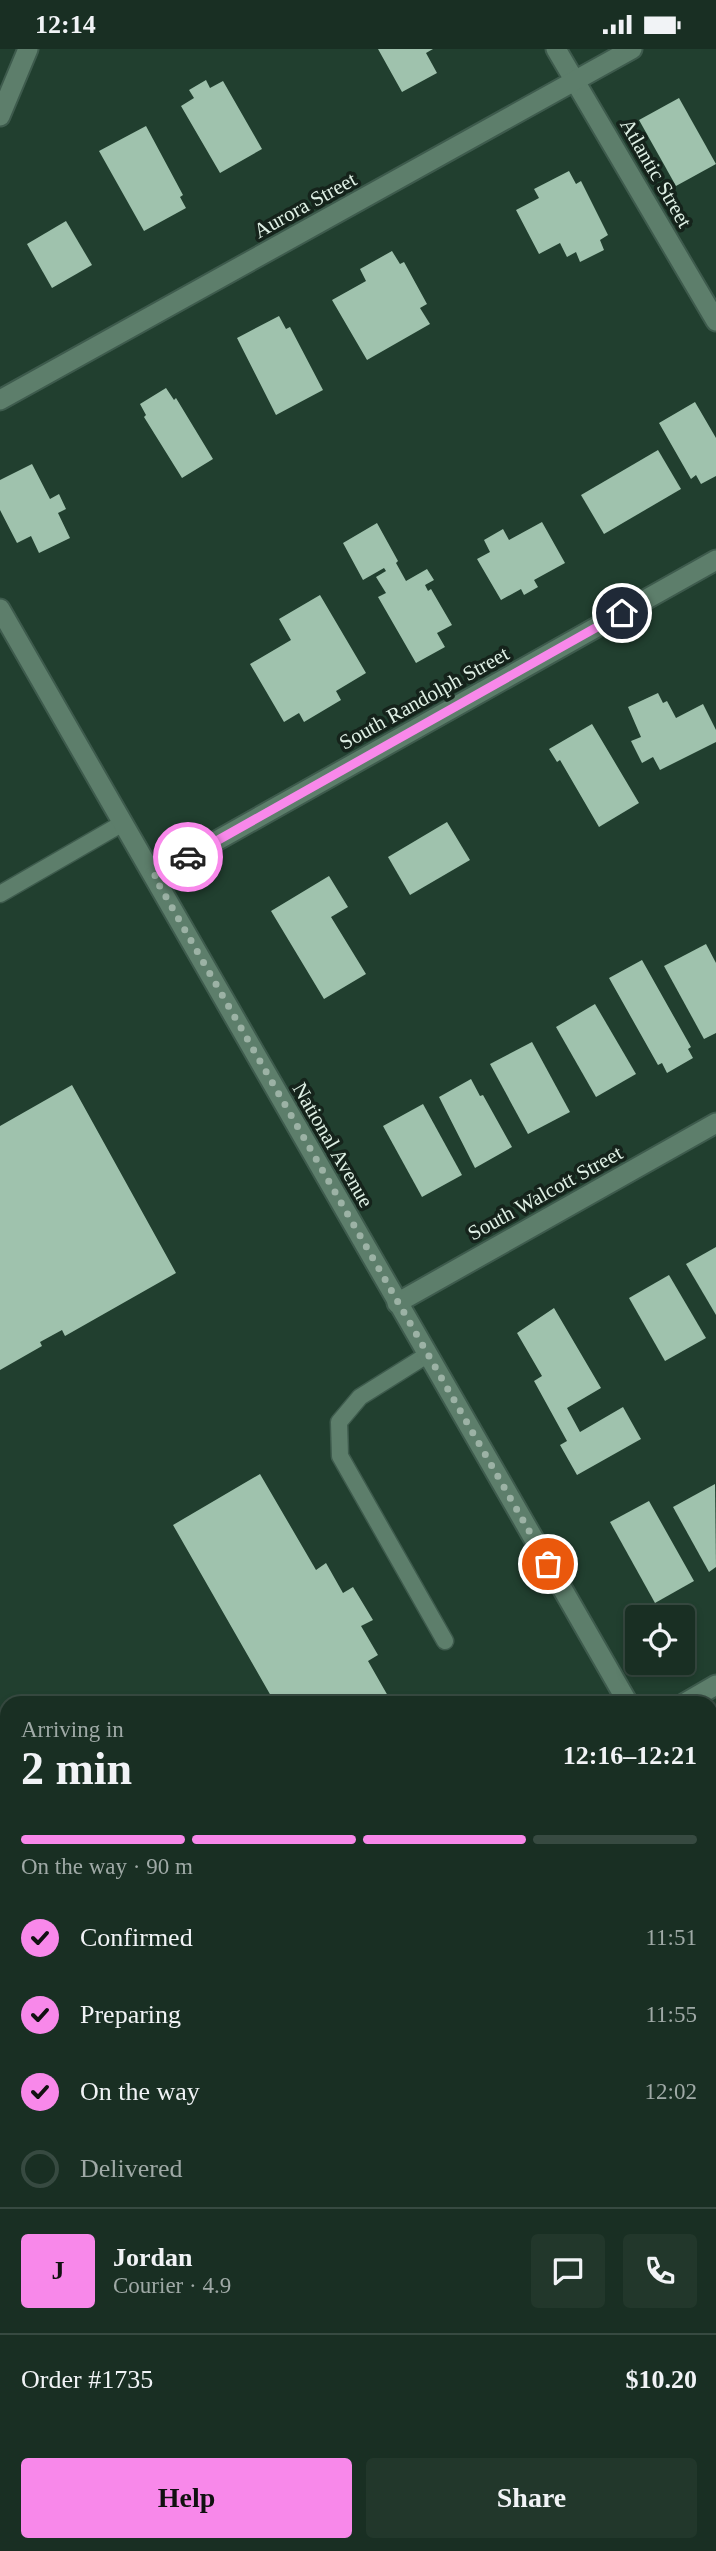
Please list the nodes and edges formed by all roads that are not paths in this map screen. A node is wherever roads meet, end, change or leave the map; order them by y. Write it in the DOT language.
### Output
graph roads {
  1 [pos="28,49"];
  2 [pos="556,49"];
  3 [pos="632,49"];
  4 [pos="576,81"];
  5 [pos="0,116"];
  6 [pos="716,321"];
  7 [pos="0,400"];
  8 [pos="716,560"];
  9 [pos="0,609"];
  10 [pos="123,823"];
  11 [pos="154,876"];
  12 [pos="0,894"];
  13 [pos="716,1123"];
  14 [pos="397,1303"];
  15 [pos="427,1355"];
  16 [pos="445,1641"];
  17 [pos="716,1685"];
  18 [pos="624,1696"];
  19 [pos="697,1696"];
  1 -- 5 [label="street"];
  2 -- 4 [label="street, Atlantic Street"];
  3 -- 4 [label="street, Aurora Street"];
  4 -- 6 [label="street, Atlantic Street"];
  4 -- 7 [label="street, Aurora Street"];
  8 -- 11 [label="street, South Randolph Street"];
  9 -- 10 [label="street, National Avenue"];
  10 -- 11 [label="street, National Avenue"];
  10 -- 12 [label="lane"];
  11 -- 14 [label="street, National Avenue"];
  13 -- 14 [label="street, South Walcott Street"];
  14 -- 15 [label="street, National Avenue"];
  15 -- 16 [label="lane"];
  15 -- 18 [label="street, National Avenue"];
  17 -- 19 [label="street"];
}
